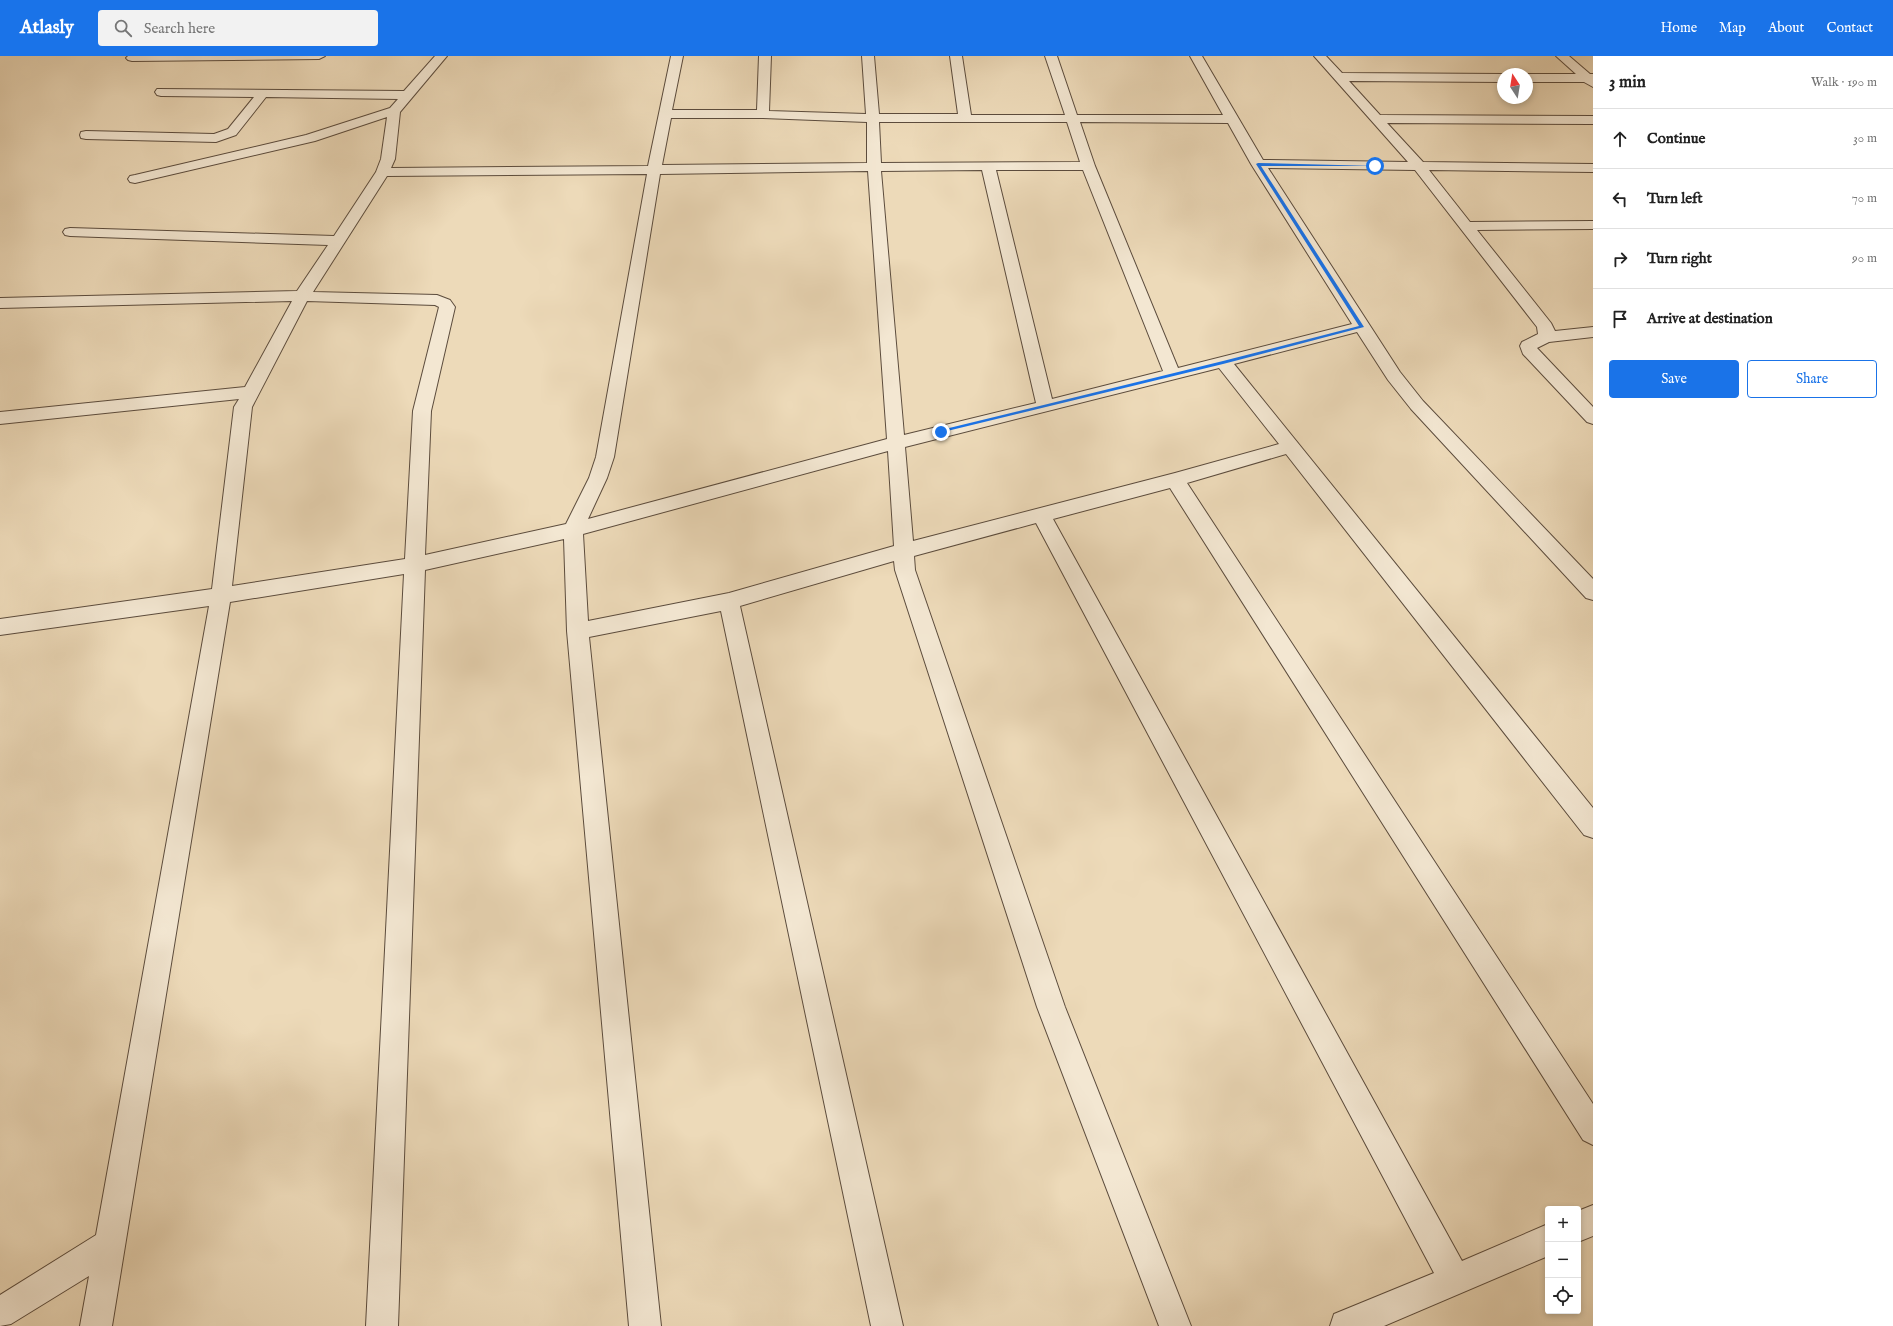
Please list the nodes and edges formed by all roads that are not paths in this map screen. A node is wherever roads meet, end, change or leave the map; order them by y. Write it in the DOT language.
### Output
graph roads {
  1 [pos="319,56"];
  2 [pos="441,56"];
  3 [pos="677,56"];
  4 [pos="765,56"];
  5 [pos="868,56"];
  6 [pos="956,56"];
  7 [pos="1051,56"];
  8 [pos="1196,56"];
  9 [pos="1320,56"];
  10 [pos="1562,56"];
  11 [pos="132,58"];
  12 [pos="1338,77"];
  13 [pos="1497,78"];
  14 [pos="1533,78"];
  15 [pos="1591,80"];
  16 [pos="161,92"];
  17 [pos="263,93"];
  18 [pos="409,95"];
  19 [pos="394,111"];
  20 [pos="665,114"];
  21 [pos="763,114"];
  22 [pos="874,118"];
  23 [pos="965,118"];
  24 [pos="1072,118"];
  25 [pos="1230,119"];
  26 [pos="1376,119"];
  27 [pos="1593,120"];
  28 [pos="86,135"];
  29 [pos="1258,164"];
  30 [pos="874,166"];
  31 [pos="988,166"];
  32 [pos="1088,166"];
  33 [pos="1419,166"];
  34 [pos="1593,168"];
  35 [pos="654,171"];
  36 [pos="383,172"];
  37 [pos="135,179"];
  38 [pos="1593,225"];
  39 [pos="1466,226"];
  40 [pos="70,232"];
  41 [pos="338,241"];
  42 [pos="302,296"];
  43 [pos="0,303"];
  44 [pos="1362,326"];
  45 [pos="1593,332"];
  46 [pos="1546,337"];
  47 [pos="1223,362"];
  48 [pos="1173,375"];
  49 [pos="250,392"];
  50 [pos="1045,406"];
  51 [pos="0,418"];
  52 [pos="1593,418"];
  53 [pos="896,443"];
  54 [pos="1290,447"];
  55 [pos="1175,480"];
  56 [pos="1041,515"];
  57 [pos="573,530"];
  58 [pos="903,551"];
  59 [pos="413,565"];
  60 [pos="1593,592"];
  61 [pos="221,596"];
  62 [pos="729,601"];
  63 [pos="0,626"];
  64 [pos="578,631"];
  65 [pos="1593,827"];
  66 [pos="1593,1130"];
  67 [pos="1593,1220"];
  68 [pos="1581,1226"];
  69 [pos="1545,1241"];
  70 [pos="109,1245"];
  71 [pos="1455,1280"];
  72 [pos="0,1313"];
  73 [pos="96,1326"];
  74 [pos="382,1326"];
  75 [pos="646,1326"];
  76 [pos="887,1326"];
  77 [pos="1175,1326"];
  78 [pos="1346,1326"];
  1 -- 11 [label="street"];
  2 -- 18 [label="street"];
  3 -- 20 [label="street"];
  4 -- 21 [label="street"];
  5 -- 22 [label="street"];
  6 -- 23 [label="street"];
  7 -- 24 [label="street"];
  8 -- 25 [label="street"];
  9 -- 12 [label="street"];
  10 -- 15 [label="street"];
  12 -- 13 [label="street"];
  12 -- 26 [label="street"];
  14 -- 15 [label="street"];
  16 -- 17 [label="street"];
  17 -- 18 [label="street"];
  17 -- 28 [label="street"];
  18 -- 19 [label="street"];
  19 -- 36 [label="street"];
  19 -- 37 [label="street"];
  20 -- 21 [label="street"];
  20 -- 35 [label="street"];
  21 -- 22 [label="street"];
  22 -- 23 [label="street"];
  22 -- 30 [label="street"];
  23 -- 24 [label="street"];
  24 -- 25 [label="street"];
  24 -- 32 [label="street"];
  25 -- 29 [label="street"];
  26 -- 27 [label="street"];
  26 -- 33 [label="street"];
  29 -- 33 [label="street"];
  29 -- 44 [label="street"];
  30 -- 31 [label="street"];
  30 -- 35 [label="street"];
  30 -- 53 [label="street"];
  31 -- 32 [label="street"];
  31 -- 50 [label="street"];
  32 -- 48 [label="street"];
  33 -- 34 [label="street"];
  33 -- 39 [label="street"];
  35 -- 36 [label="street"];
  35 -- 57 [label="street"];
  36 -- 41 [label="street"];
  38 -- 39 [label="street"];
  39 -- 46 [label="street"];
  40 -- 41 [label="street"];
  41 -- 42 [label="street"];
  42 -- 43 [label="street"];
  42 -- 49 [label="street"];
  42 -- 59 [label="street"];
  44 -- 47 [label="street"];
  44 -- 60 [label="street"];
  45 -- 46 [label="street"];
  46 -- 52 [label="street"];
  47 -- 48 [label="street"];
  47 -- 54 [label="street"];
  48 -- 50 [label="street"];
  49 -- 51 [label="street"];
  49 -- 61 [label="street"];
  50 -- 53 [label="street"];
  53 -- 57 [label="street"];
  53 -- 58 [label="street"];
  54 -- 55 [label="street"];
  54 -- 65 [label="street"];
  55 -- 56 [label="street"];
  55 -- 66 [label="street"];
  56 -- 58 [label="street"];
  56 -- 71 [label="street"];
  57 -- 59 [label="street"];
  57 -- 64 [label="street"];
  58 -- 62 [label="street"];
  58 -- 77 [label="street"];
  59 -- 61 [label="street"];
  59 -- 74 [label="street"];
  61 -- 63 [label="street"];
  61 -- 70 [label="street"];
  62 -- 64 [label="street"];
  62 -- 76 [label="street"];
  64 -- 75 [label="street"];
  67 -- 68 [label="street"];
  69 -- 71 [label="street"];
  70 -- 72 [label="street"];
  70 -- 73 [label="street"];
  71 -- 78 [label="street"];
}
